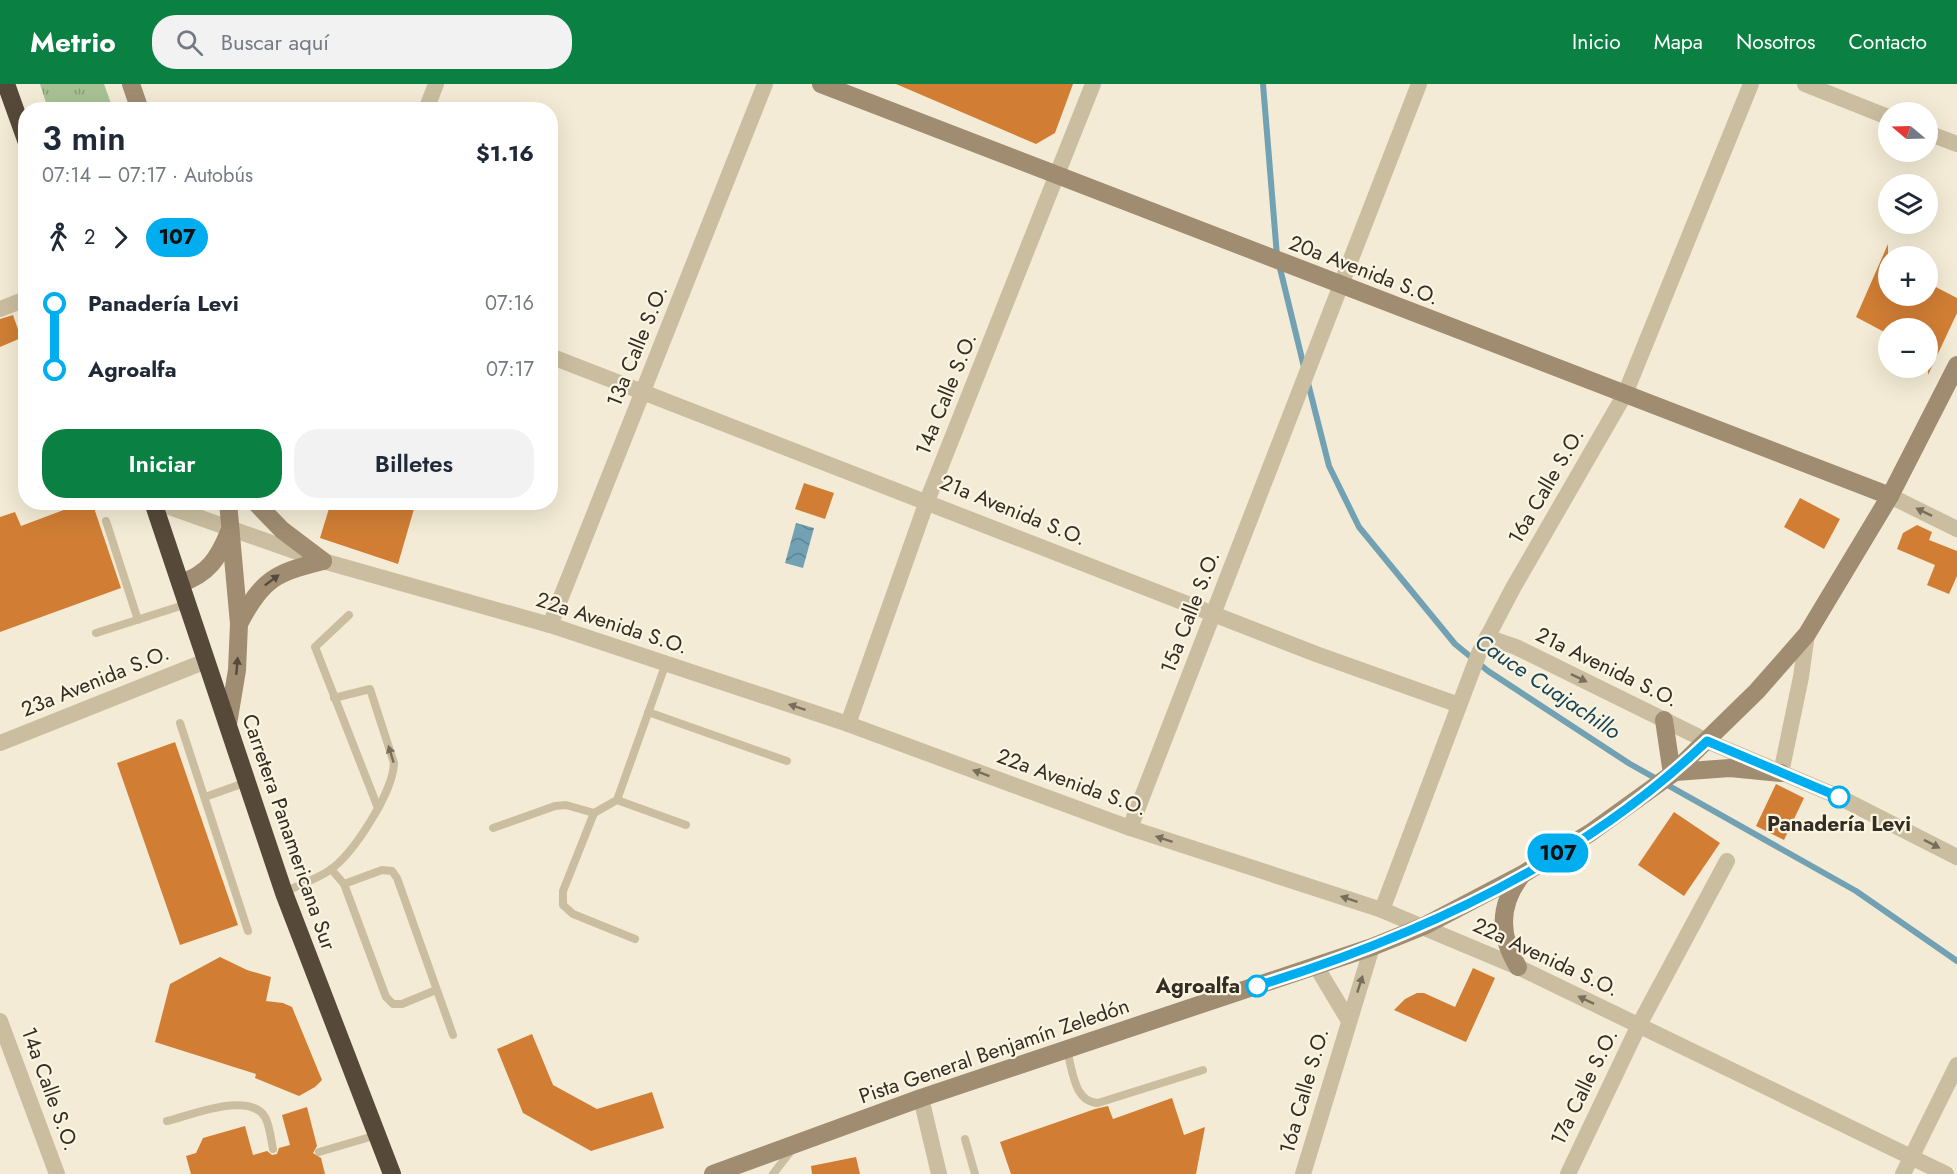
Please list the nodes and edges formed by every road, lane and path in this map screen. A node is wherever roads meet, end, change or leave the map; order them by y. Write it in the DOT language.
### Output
graph roads {
  1 [pos="6,84"];
  2 [pos="131,84"];
  3 [pos="436,84"];
  4 [pos="765,84"];
  5 [pos="822,84"];
  6 [pos="1093,84"];
  7 [pos="1419,84"];
  8 [pos="1751,84"];
  9 [pos="1805,84"];
  10 [pos="137,102"];
  11 [pos="429,102"];
  12 [pos="1878,113"];
  13 [pos="18,118"];
  14 [pos="1938,137"];
  15 [pos="1957,144"];
  16 [pos="1057,176"];
  17 [pos="1341,285"];
  18 [pos="18,302"];
  19 [pos="0,309"];
  20 [pos="558,359"];
  21 [pos="1957,365"];
  22 [pos="643,393"];
  23 [pos="1625,394"];
  24 [pos="1890,496"];
  25 [pos="927,501"];
  26 [pos="157,510"];
  27 [pos="177,510"];
  28 [pos="229,510"];
  29 [pos="263,510"];
  30 [pos="106,521"];
  31 [pos="230,528"];
  32 [pos="1957,529"];
  33 [pos="323,561"];
  34 [pos="181,583"];
  35 [pos="187,604"];
  36 [pos="1213,614"];
  37 [pos="349,615"];
  38 [pos="138,620"];
  39 [pos="239,624"];
  40 [pos="550,625"];
  41 [pos="96,633"];
  42 [pos="1807,634"];
  43 [pos="1487,638"];
  44 [pos="206,661"];
  45 [pos="666,663"];
  46 [pos="334,698"];
  47 [pos="1459,705"];
  48 [pos="648,712"];
  49 [pos="1664,720"];
  50 [pos="180,723"];
  51 [pos="228,724"];
  52 [pos="848,724"];
  53 [pos="1707,741"];
  54 [pos="0,743"];
  55 [pos="787,761"];
  56 [pos="1781,773"];
  57 [pos="1672,774"];
  58 [pos="247,782"];
  59 [pos="205,797"];
  60 [pos="617,800"];
  61 [pos="378,808"];
  62 [pos="594,813"];
  63 [pos="686,825"];
  64 [pos="493,828"];
  65 [pos="1130,828"];
  66 [pos="1957,857"];
  67 [pos="1727,861"];
  68 [pos="331,869"];
  69 [pos="1523,874"];
  70 [pos="344,884"];
  71 [pos="284,892"];
  72 [pos="1382,910"];
  73 [pos="1424,926"];
  74 [pos="248,931"];
  75 [pos="635,939"];
  76 [pos="1372,947"];
  77 [pos="1316,966"];
  78 [pos="1518,968"];
  79 [pos="436,990"];
  80 [pos="0,1021"];
  81 [pos="1349,1021"];
  82 [pos="1639,1025"];
  83 [pos="453,1035"];
  84 [pos="1067,1051"];
  85 [pos="1957,1065"];
  86 [pos="1203,1070"];
  87 [pos="921,1098"];
  88 [pos="167,1121"];
  89 [pos="377,1134"];
  90 [pos="965,1138"];
  91 [pos="798,1143"];
  92 [pos="273,1149"];
  93 [pos="319,1152"];
  94 [pos="1911,1157"];
  95 [pos="388,1170"];
  96 [pos="57,1174"];
  97 [pos="408,1174"];
  98 [pos="713,1174"];
  99 [pos="773,1174"];
  100 [pos="939,1174"];
  101 [pos="975,1174"];
  102 [pos="1303,1174"];
  103 [pos="1568,1174"];
  104 [pos="1903,1174"];
  105 [pos="1946,1174"];
  1 -- 13 [label="highway"];
  2 -- 10 [label="main road"];
  3 -- 11 [label="street"];
  4 -- 22 [label="street, 13a Calle S.O."];
  5 -- 16 [label="main road, 20a Avenida S.O."];
  6 -- 16 [label="street, 14a Calle S.O."];
  7 -- 17 [label="street"];
  8 -- 23 [label="street, 16a Calle S.O."];
  9 -- 12 [label="street"];
  14 -- 15 [label="street"];
  16 -- 17 [label="main road, 20a Avenida S.O."];
  16 -- 25 [label="street, 14a Calle S.O."];
  17 -- 23 [label="main road, 20a Avenida S.O."];
  17 -- 36 [label="street, 15a Calle S.O."];
  18 -- 19 [label="street"];
  20 -- 22 [label="street, 21a Avenida S.O."];
  21 -- 24 [label="main road, Pista General Benjamín Zeledón"];
  22 -- 25 [label="street, 21a Avenida S.O."];
  22 -- 40 [label="street, 13a Calle S.O."];
  23 -- 24 [label="main road, 20a Avenida S.O."];
  23 -- 43 [label="street, 16a Calle S.O."];
  32 -- 24 [label="street, one-way"];
  24 -- 42 [label="main road, Pista General Benjamín Zeledón"];
  25 -- 36 [label="street, 21a Avenida S.O."];
  25 -- 52 [label="street, 14a Calle S.O."];
  26 -- 34 [label="highway, Carretera Panamericana Sur"];
  27 -- 31 [label="street, 22a Avenida S.O."];
  28 -- 31 [label="main road"];
  29 -- 33 [label="main road"];
  30 -- 38 [label="lane"];
  31 -- 33 [label="street, 22a Avenida S.O."];
  31 -- 34 [label="main road"];
  31 -- 39 [label="main road"];
  39 -- 33 [label="main road, one-way"];
  33 -- 40 [label="street, 22a Avenida S.O."];
  34 -- 35 [label="highway, Carretera Panamericana Sur"];
  35 -- 38 [label="lane"];
  35 -- 44 [label="highway, Carretera Panamericana Sur"];
  36 -- 47 [label="street, 21a Avenida S.O."];
  36 -- 65 [label="street, 15a Calle S.O."];
  37 -- 46 [label="lane"];
  38 -- 41 [label="lane"];
  51 -- 39 [label="main road, one-way"];
  40 -- 45 [label="street, 22a Avenida S.O."];
  42 -- 53 [label="main road, Pista General Benjamín Zeledón"];
  42 -- 56 [label="street"];
  43 -- 47 [label="street, 16a Calle S.O."];
  43 -- 49 [label="street, 21a Avenida S.O., one-way"];
  44 -- 51 [label="highway, Carretera Panamericana Sur"];
  44 -- 54 [label="street, 23a Avenida S.O."];
  45 -- 48 [label="lane"];
  52 -- 45 [label="street, 22a Avenida S.O., one-way"];
  46 -- 61 [label="lane"];
  61 -- 46 [label="lane, one-way"];
  47 -- 72 [label="street, 16a Calle S.O."];
  48 -- 55 [label="lane"];
  48 -- 60 [label="lane"];
  49 -- 53 [label="street, 21a Avenida S.O."];
  49 -- 57 [label="main road"];
  50 -- 59 [label="lane"];
  51 -- 58 [label="highway, Carretera Panamericana Sur"];
  65 -- 52 [label="street, 22a Avenida S.O., one-way"];
  53 -- 56 [label="street, 21a Avenida S.O."];
  53 -- 57 [label="main road, Pista General Benjamín Zeledón"];
  56 -- 57 [label="main road"];
  56 -- 66 [label="street, 21a Avenida S.O., one-way"];
  57 -- 69 [label="main road, Pista General Benjamín Zeledón"];
  58 -- 59 [label="lane"];
  58 -- 71 [label="highway, Carretera Panamericana Sur"];
  59 -- 74 [label="lane"];
  60 -- 62 [label="lane"];
  60 -- 63 [label="lane"];
  61 -- 68 [label="lane"];
  62 -- 64 [label="lane"];
  62 -- 75 [label="lane"];
  72 -- 65 [label="street, 22a Avenida S.O., one-way"];
  67 -- 82 [label="street, 17a Calle S.O."];
  68 -- 70 [label="lane"];
  68 -- 71 [label="lane"];
  69 -- 73 [label="main road, Pista General Benjamín Zeledón"];
  69 -- 78 [label="main road"];
  70 -- 79 [label="lane"];
  70 -- 79 [label="lane"];
  71 -- 89 [label="highway, Carretera Panamericana Sur"];
  72 -- 73 [label="street, 22a Avenida S.O."];
  73 -- 76 [label="main road, Pista General Benjamín Zeledón"];
  73 -- 78 [label="street, 22a Avenida S.O."];
  76 -- 77 [label="main road, Pista General Benjamín Zeledón"];
  81 -- 76 [label="street, 16a Calle S.O., one-way"];
  77 -- 81 [label="street, 16a Calle S.O."];
  77 -- 84 [label="main road, Pista General Benjamín Zeledón"];
  82 -- 78 [label="street, 22a Avenida S.O., one-way"];
  79 -- 83 [label="lane"];
  80 -- 96 [label="street, 14a Calle S.O."];
  81 -- 102 [label="street, 16a Calle S.O."];
  82 -- 94 [label="street, 22a Avenida S.O."];
  82 -- 103 [label="street, 17a Calle S.O."];
  84 -- 86 [label="lane"];
  84 -- 87 [label="main road, Pista General Benjamín Zeledón"];
  85 -- 94 [label="street"];
  87 -- 91 [label="main road, Pista General Benjamín Zeledón"];
  87 -- 100 [label="street"];
  88 -- 92 [label="lane"];
  89 -- 93 [label="lane"];
  89 -- 95 [label="highway, Carretera Panamericana Sur"];
  90 -- 101 [label="lane"];
  91 -- 98 [label="main road, Pista General Benjamín Zeledón"];
  91 -- 99 [label="lane"];
  94 -- 104 [label="street"];
  94 -- 105 [label="street, 22a Avenida S.O."];
  95 -- 97 [label="highway"];
}
